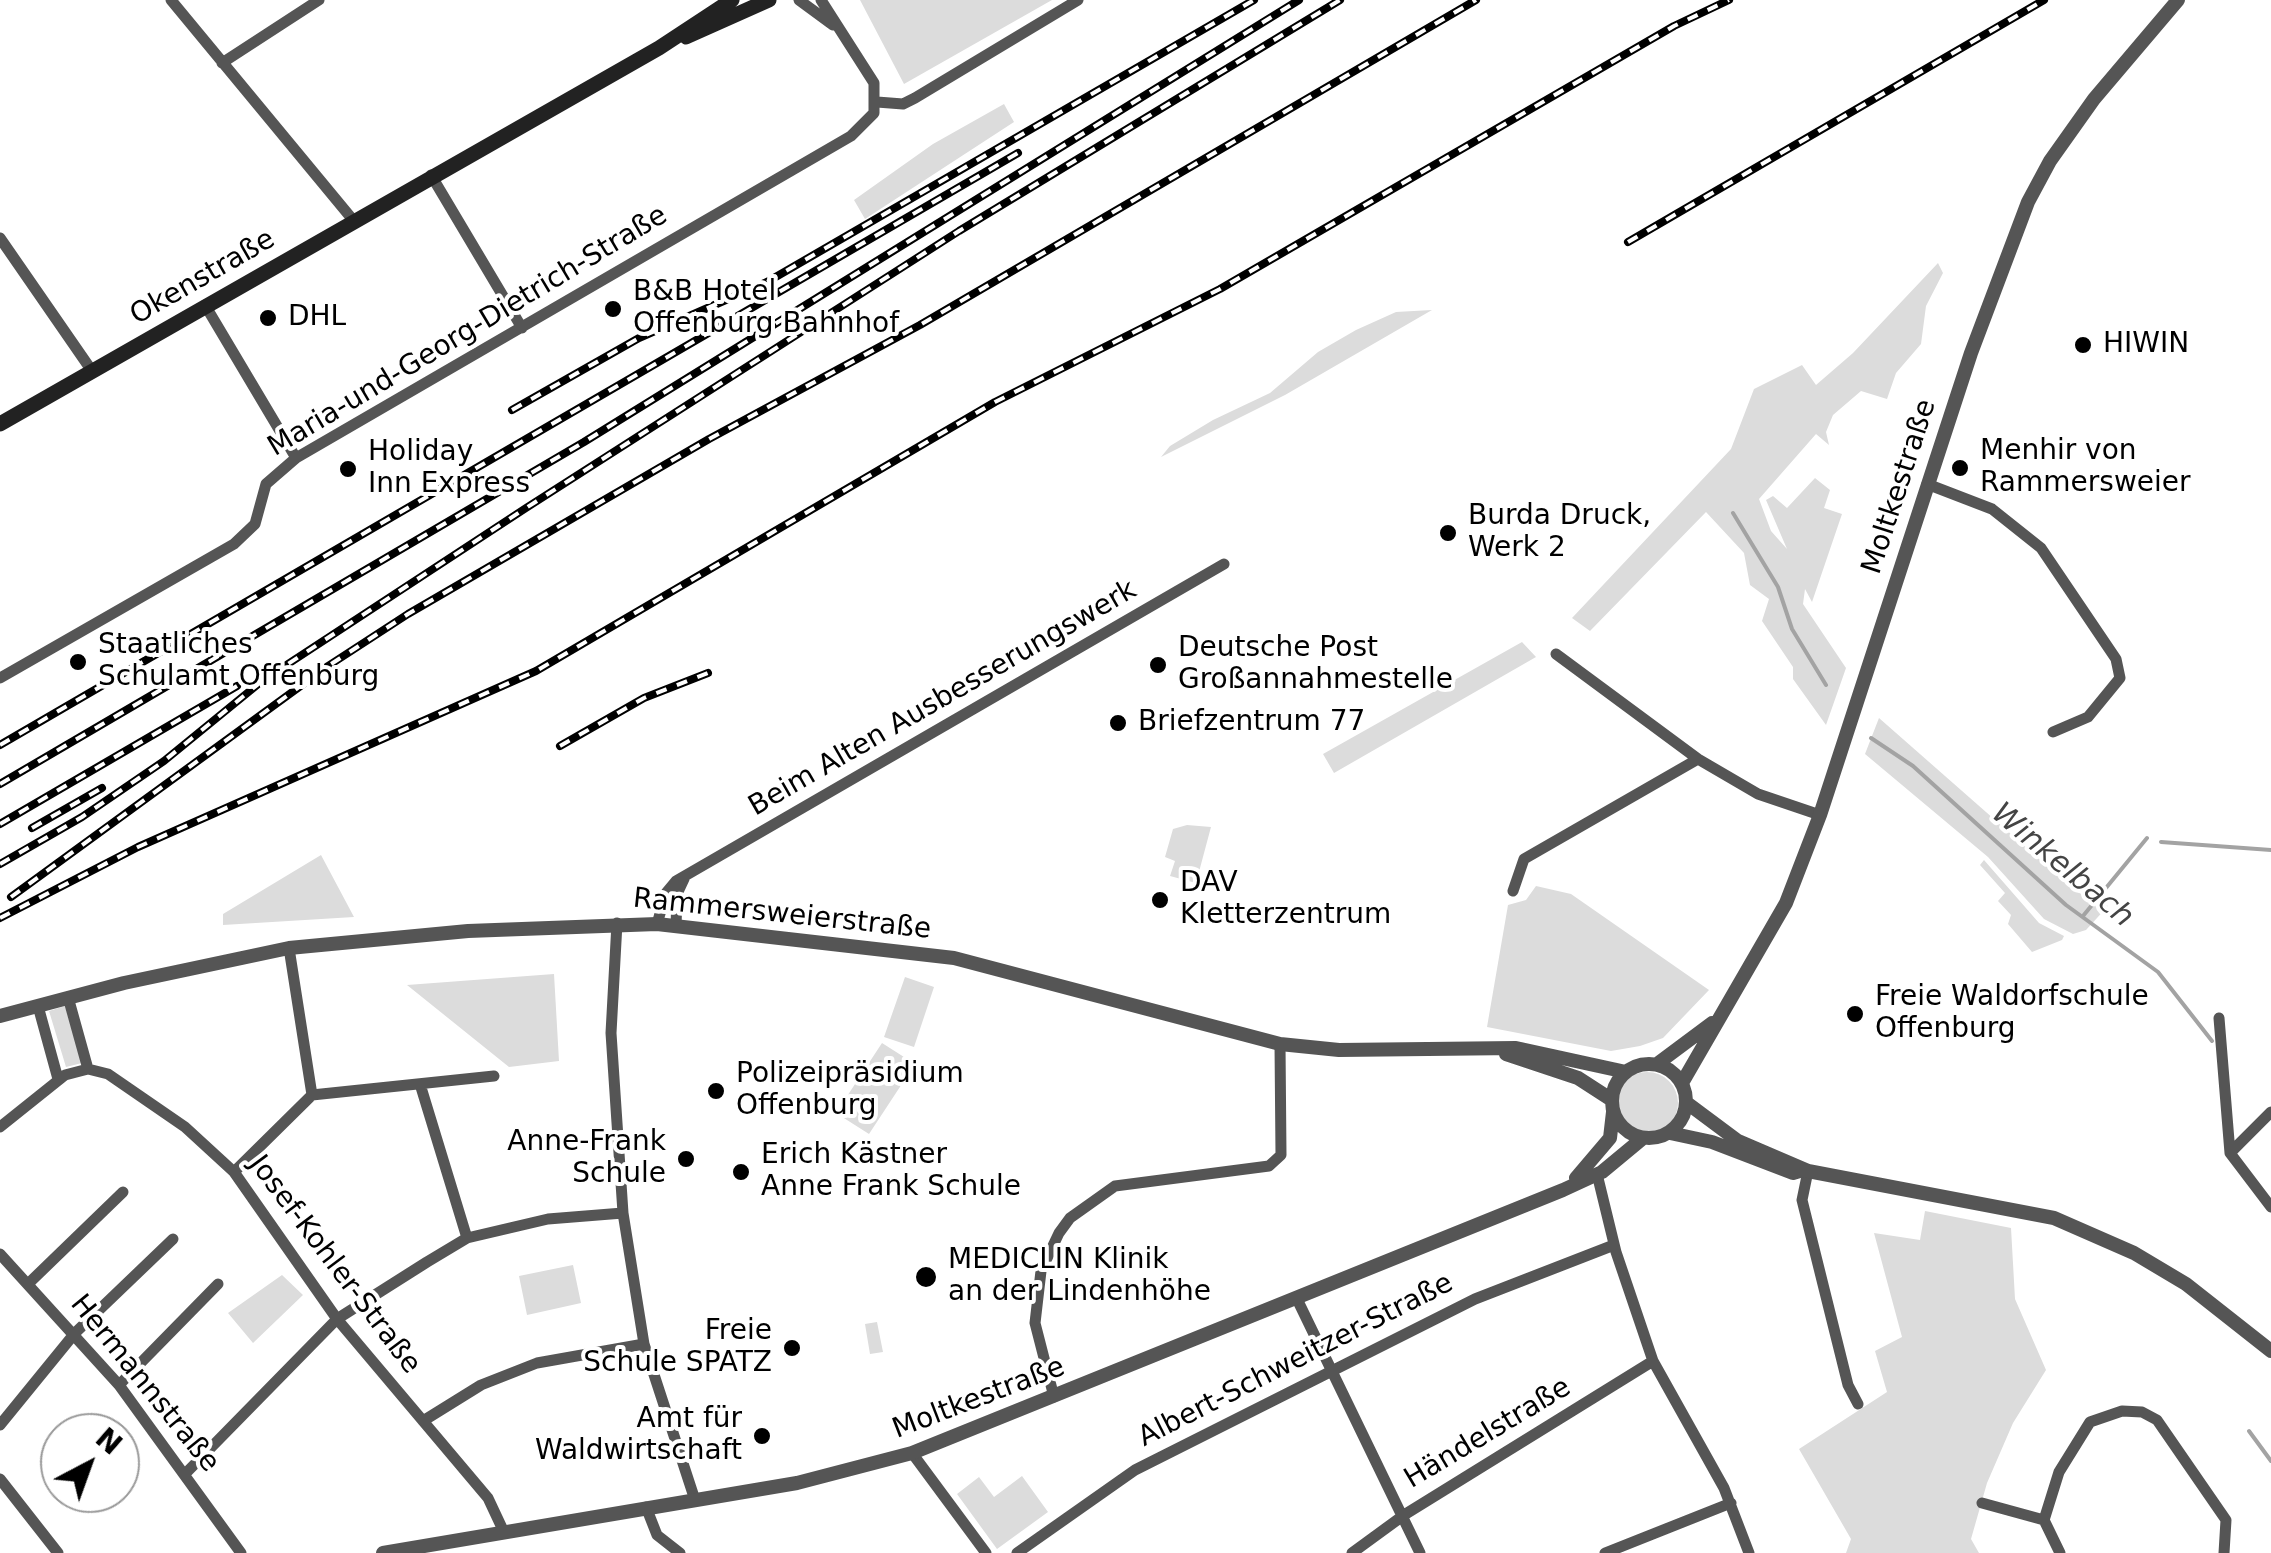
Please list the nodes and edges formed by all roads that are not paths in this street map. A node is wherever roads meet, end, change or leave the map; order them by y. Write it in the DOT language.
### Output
graph roads {
  1 [pos="171,0"];
  2 [pos="319,0"];
  3 [pos="732,0"];
  4 [pos="769,0"];
  5 [pos="800,0"];
  6 [pos="821,0"];
  7 [pos="834,0"];
  8 [pos="1078,0"];
  9 [pos="2178,0"];
  10 [pos="844,33"];
  11 [pos="659,48"];
  12 [pos="222,63"];
  13 [pos="877,102"];
  14 [pos="432,175"];
  15 [pos="353,220"];
  16 [pos="0,238"];
  17 [pos="206,305"];
  18 [pos="522,328"];
  19 [pos="92,371"];
  20 [pos="0,424"];
  21 [pos="296,458"];
  22 [pos="1928,484"];
  23 [pos="1224,564"];
  24 [pos="1556,654"];
  25 [pos="0,678"];
  26 [pos="2053,732"];
  27 [pos="1698,759"];
  28 [pos="1820,815"];
  29 [pos="686,876"];
  30 [pos="1513,892"];
  31 [pos="617,923"];
  32 [pos="657,924"];
  33 [pos="676,926"];
  34 [pos="289,948"];
  35 [pos="68,997"];
  36 [pos="38,1006"];
  37 [pos="0,1016"];
  38 [pos="1719,1017"];
  39 [pos="2218,1018"];
  40 [pos="1280,1044"];
  41 [pos="1496,1051"];
  42 [pos="1656,1064"];
  43 [pos="88,1069"];
  44 [pos="1626,1072"];
  45 [pos="494,1076"];
  46 [pos="58,1080"];
  47 [pos="1682,1083"];
  48 [pos="420,1084"];
  49 [pos="312,1095"];
  50 [pos="1686,1103"];
  51 [pos="1612,1106"];
  52 [pos="2271,1112"];
  53 [pos="0,1127"];
  54 [pos="1670,1133"];
  55 [pos="1643,1138"];
  56 [pos="2230,1152"];
  57 [pos="1806,1170"];
  58 [pos="234,1172"];
  59 [pos="1597,1174"];
  60 [pos="1563,1190"];
  61 [pos="123,1192"];
  62 [pos="2271,1207"];
  63 [pos="623,1213"];
  64 [pos="173,1238"];
  65 [pos="467,1238"];
  66 [pos="1614,1245"];
  67 [pos="0,1254"];
  68 [pos="29,1283"];
  69 [pos="218,1284"];
  70 [pos="1296,1297"];
  71 [pos="337,1320"];
  72 [pos="75,1332"];
  73 [pos="644,1344"];
  74 [pos="2271,1351"];
  75 [pos="1653,1361"];
  76 [pos="1328,1371"];
  77 [pos="119,1385"];
  78 [pos="1054,1397"];
  79 [pos="1858,1404"];
  80 [pos="423,1421"];
  81 [pos="0,1425"];
  82 [pos="912,1453"];
  83 [pos="186,1474"];
  84 [pos="0,1480"];
  85 [pos="695,1500"];
  86 [pos="1732,1502"];
  87 [pos="1982,1502"];
  88 [pos="646,1508"];
  89 [pos="1404,1515"];
  90 [pos="2044,1520"];
  91 [pos="504,1530"];
  92 [pos="58,1553"];
  93 [pos="242,1553"];
  94 [pos="383,1553"];
  95 [pos="680,1553"];
  96 [pos="986,1553"];
  97 [pos="1017,1553"];
  98 [pos="1352,1553"];
  99 [pos="1420,1553"];
  100 [pos="1605,1553"];
  101 [pos="1750,1553"];
  102 [pos="2060,1553"];
  103 [pos="2224,1553"];
  1 -- 12 [label="street"];
  2 -- 12 [label="street"];
  3 -- 11 [label="main road, Okenstraße"];
  4 -- 11 [label="main road, Okenstraße"];
  5 -- 10 [label="street"];
  6 -- 10 [label="street"];
  7 -- 10 [label="street"];
  8 -- 13 [label="street"];
  9 -- 22 [label="street, Moltkestraße"];
  10 -- 13 [label="street"];
  11 -- 14 [label="main road, Okenstraße"];
  12 -- 15 [label="street"];
  13 -- 18 [label="street, Maria-und-Georg-Dietrich-Straße"];
  14 -- 15 [label="main road, Okenstraße"];
  14 -- 18 [label="street"];
  15 -- 17 [label="main road, Okenstraße"];
  16 -- 19 [label="street"];
  17 -- 19 [label="main road, Okenstraße"];
  17 -- 21 [label="street"];
  18 -- 21 [label="street, Maria-und-Georg-Dietrich-Straße"];
  19 -- 20 [label="main road, Okenstraße"];
  21 -- 25 [label="street, Maria-und-Georg-Dietrich-Straße"];
  22 -- 26 [label="street"];
  22 -- 28 [label="street, Moltkestraße"];
  23 -- 29 [label="street, Beim Alten Ausbesserungswerk"];
  24 -- 27 [label="street"];
  27 -- 28 [label="street"];
  27 -- 30 [label="street"];
  28 -- 38 [label="street, Moltkestraße"];
  29 -- 32 [label="street, Beim Alten Ausbesserungswerk"];
  29 -- 33 [label="street"];
  31 -- 32 [label="street, Rammersweierstraße"];
  31 -- 34 [label="street, Rammersweierstraße"];
  31 -- 63 [label="street"];
  32 -- 33 [label="street, Rammersweierstraße"];
  33 -- 40 [label="street, Rammersweierstraße"];
  34 -- 35 [label="street, Rammersweierstraße"];
  34 -- 49 [label="street"];
  35 -- 36 [label="street, Rammersweierstraße"];
  35 -- 43 [label="street"];
  36 -- 37 [label="street, Rammersweierstraße"];
  36 -- 46 [label="street"];
  38 -- 42 [label="street, Moltkestraße"];
  38 -- 47 [label="street, Moltkestraße"];
  39 -- 56 [label="street"];
  40 -- 41 [label="street, Rammersweierstraße"];
  40 -- 78 [label="street"];
  41 -- 44 [label="street, Rammersweierstraße"];
  41 -- 51 [label="street, Rammersweierstraße"];
  42 -- 44 [label="street"];
  42 -- 47 [label="street"];
  43 -- 46 [label="street"];
  43 -- 58 [label="street, Josef-Kohler-Straße"];
  44 -- 51 [label="street"];
  45 -- 48 [label="street"];
  46 -- 53 [label="street"];
  47 -- 50 [label="street"];
  48 -- 49 [label="street"];
  48 -- 65 [label="street"];
  49 -- 58 [label="street"];
  50 -- 54 [label="street"];
  50 -- 57 [label="street"];
  51 -- 55 [label="street"];
  51 -- 60 [label="street, Moltkestraße"];
  52 -- 56 [label="street"];
  54 -- 55 [label="street"];
  54 -- 57 [label="street"];
  55 -- 59 [label="street, Moltkestraße"];
  56 -- 62 [label="street"];
  57 -- 74 [label="street"];
  57 -- 79 [label="street"];
  58 -- 71 [label="street, Josef-Kohler-Straße"];
  59 -- 60 [label="street, Moltkestraße"];
  59 -- 66 [label="street"];
  60 -- 70 [label="street, Moltkestraße"];
  61 -- 68 [label="street"];
  63 -- 65 [label="street"];
  63 -- 73 [label="street"];
  64 -- 72 [label="street"];
  65 -- 71 [label="street"];
  66 -- 75 [label="street"];
  66 -- 76 [label="street, Albert-Schweitzer-Straße"];
  67 -- 68 [label="street, Hermannstraße"];
  68 -- 72 [label="street, Hermannstraße"];
  69 -- 77 [label="street"];
  70 -- 76 [label="street"];
  70 -- 78 [label="street, Moltkestraße"];
  71 -- 80 [label="street, Josef-Kohler-Straße"];
  71 -- 83 [label="street"];
  72 -- 77 [label="street, Hermannstraße"];
  72 -- 81 [label="street"];
  73 -- 80 [label="street"];
  73 -- 85 [label="street"];
  75 -- 86 [label="street"];
  75 -- 89 [label="street, Händelstraße"];
  76 -- 89 [label="street"];
  76 -- 97 [label="street, Albert-Schweitzer-Straße"];
  77 -- 83 [label="street, Hermannstraße"];
  78 -- 82 [label="street, Moltkestraße"];
  80 -- 91 [label="street, Josef-Kohler-Straße"];
  82 -- 85 [label="street, Moltkestraße"];
  82 -- 96 [label="street"];
  83 -- 93 [label="street, Hermannstraße"];
  84 -- 92 [label="street"];
  85 -- 88 [label="street, Moltkestraße"];
  86 -- 100 [label="street"];
  86 -- 101 [label="street"];
  87 -- 90 [label="street"];
  88 -- 91 [label="street, Moltkestraße"];
  88 -- 95 [label="street"];
  89 -- 98 [label="street, Händelstraße"];
  89 -- 99 [label="street"];
  90 -- 102 [label="street"];
  90 -- 103 [label="street"];
  91 -- 94 [label="street, Moltkestraße"];
}
